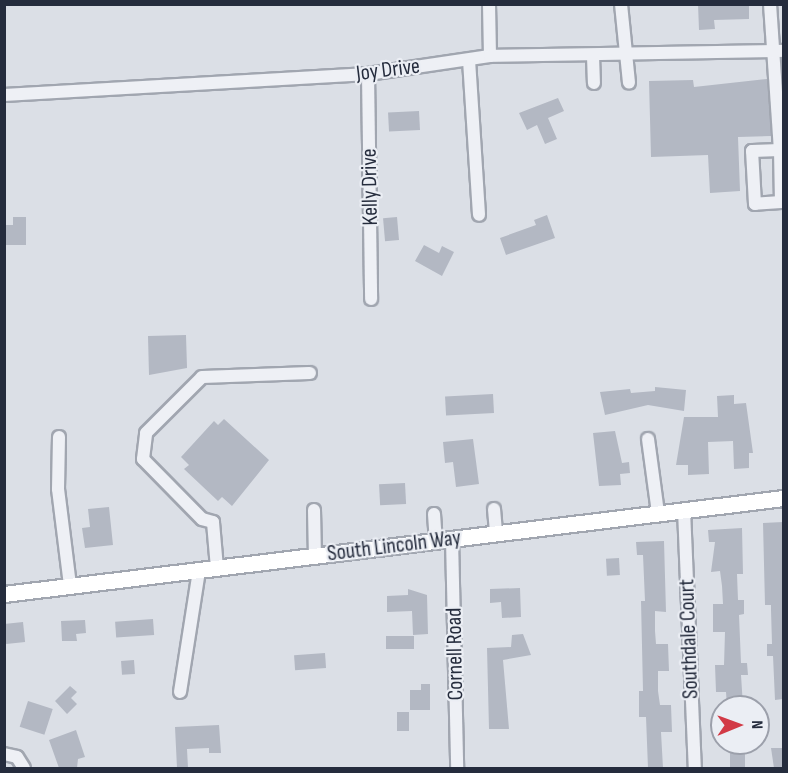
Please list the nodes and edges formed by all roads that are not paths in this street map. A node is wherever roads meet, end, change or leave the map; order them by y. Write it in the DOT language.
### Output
graph roads {
  1 [pos="489,4"];
  2 [pos="621,4"];
  3 [pos="770,4"];
  4 [pos="778,52"];
  5 [pos="624,55"];
  6 [pos="490,56"];
  7 [pos="593,56"];
  8 [pos="469,60"];
  9 [pos="368,74"];
  10 [pos="594,83"];
  11 [pos="629,83"];
  12 [pos="4,95"];
  13 [pos="780,150"];
  14 [pos="479,215"];
  15 [pos="371,299"];
  16 [pos="310,373"];
  17 [pos="59,437"];
  18 [pos="648,439"];
  19 [pos="783,498"];
  20 [pos="494,509"];
  21 [pos="314,510"];
  22 [pos="684,510"];
  23 [pos="658,513"];
  24 [pos="434,514"];
  25 [pos="496,533"];
  26 [pos="452,539"];
  27 [pos="436,541"];
  28 [pos="315,556"];
  29 [pos="217,568"];
  30 [pos="199,570"];
  31 [pos="70,586"];
  32 [pos="4,594"];
  33 [pos="180,692"];
  34 [pos="4,754"];
  35 [pos="24,768"];
  36 [pos="457,768"];
  37 [pos="695,768"];
  1 -- 6 [label="street"];
  2 -- 5 [label="street"];
  3 -- 4 [label="street"];
  4 -- 5 [label="street, Joy Drive"];
  4 -- 13 [label="street"];
  5 -- 7 [label="street, Joy Drive"];
  5 -- 11 [label="street"];
  6 -- 7 [label="street, Joy Drive"];
  6 -- 8 [label="street, Joy Drive"];
  7 -- 10 [label="street"];
  8 -- 9 [label="street, Joy Drive"];
  8 -- 14 [label="street"];
  9 -- 12 [label="street, Joy Drive"];
  9 -- 15 [label="street, Kelly Drive"];
  13 -- 13 [label="street"];
  16 -- 29 [label="street"];
  17 -- 31 [label="street"];
  18 -- 23 [label="street"];
  19 -- 22 [label="main road, South Lincoln Way"];
  20 -- 25 [label="street"];
  21 -- 28 [label="street"];
  22 -- 23 [label="main road, South Lincoln Way"];
  22 -- 37 [label="street, Southdale Court"];
  23 -- 25 [label="main road, South Lincoln Way"];
  24 -- 27 [label="street"];
  25 -- 26 [label="main road, South Lincoln Way"];
  26 -- 27 [label="main road, South Lincoln Way"];
  26 -- 36 [label="street, Cornell Road"];
  27 -- 28 [label="main road, South Lincoln Way"];
  28 -- 29 [label="main road, South Lincoln Way"];
  29 -- 30 [label="main road, South Lincoln Way"];
  30 -- 31 [label="main road, South Lincoln Way"];
  30 -- 33 [label="street"];
  31 -- 32 [label="main road, South Lincoln Way"];
  34 -- 35 [label="street"];
}
